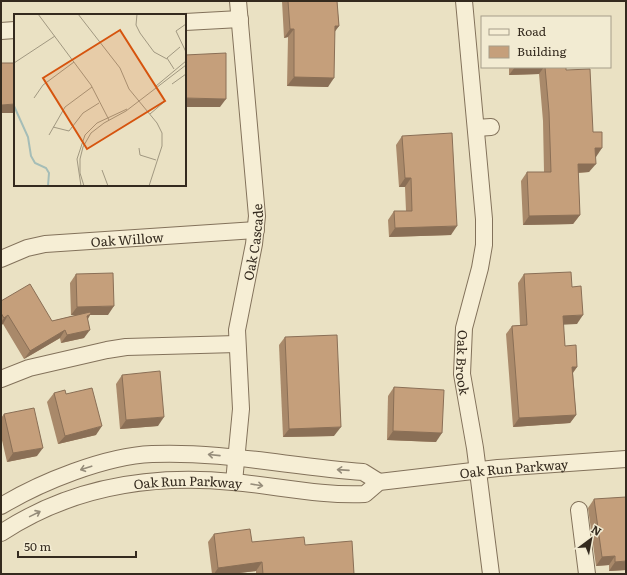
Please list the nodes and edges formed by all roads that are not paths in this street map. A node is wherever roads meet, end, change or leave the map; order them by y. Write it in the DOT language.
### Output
graph roads {
  1 [pos="238,1"];
  2 [pos="464,1"];
  3 [pos="240,19"];
  4 [pos="186,22"];
  5 [pos="14,30"];
  6 [pos="1,31"];
  7 [pos="256,230"];
  8 [pos="1,259"];
  9 [pos="237,344"];
  10 [pos="1,379"];
  11 [pos="625,457"];
  12 [pos="237,458"];
  13 [pos="477,471"];
  14 [pos="234,482"];
  15 [pos="379,482"];
  16 [pos="1,506"];
  17 [pos="579,510"];
  18 [pos="1,533"];
  19 [pos="491,574"];
  20 [pos="586,574"];
  1 -- 3 [label="street, Oak Cascade"];
  2 -- 13 [label="street, Oak Brook"];
  3 -- 4 [label="street"];
  3 -- 7 [label="street, Oak Cascade"];
  5 -- 6 [label="street"];
  7 -- 8 [label="street, Oak Willow"];
  7 -- 9 [label="street, Oak Cascade"];
  9 -- 10 [label="street"];
  9 -- 12 [label="street, Oak Cascade"];
  11 -- 13 [label="street, Oak Run Parkway"];
  12 -- 14 [label="street, Oak Cascade"];
  15 -- 12 [label="street, Oak Run Parkway, one-way"];
  12 -- 16 [label="street, Oak Run Parkway, one-way"];
  13 -- 15 [label="street, Oak Run Parkway"];
  13 -- 19 [label="street, Oak Brook"];
  14 -- 15 [label="street, Oak Run Parkway, one-way"];
  18 -- 14 [label="street, Oak Run Parkway, one-way"];
  17 -- 20 [label="street"];
}
